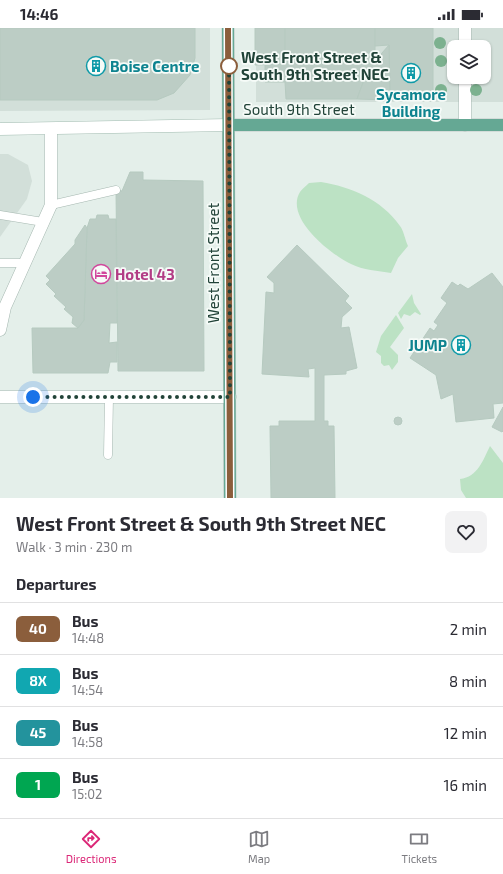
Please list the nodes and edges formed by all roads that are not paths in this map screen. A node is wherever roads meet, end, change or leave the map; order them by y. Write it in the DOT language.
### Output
graph roads {
  1 [pos="228,28"];
  2 [pos="465,28"];
  3 [pos="465,40"];
  4 [pos="465,84"];
  5 [pos="229,125"];
  6 [pos="465,125"];
  7 [pos="503,125"];
  8 [pos="0,129"];
  9 [pos="51,129"];
  10 [pos="116,190"];
  11 [pos="51,206"];
  12 [pos="0,215"];
  13 [pos="43,222"];
  14 [pos="0,263"];
  15 [pos="25,263"];
  16 [pos="0,330"];
  17 [pos="0,397"];
  18 [pos="109,397"];
  19 [pos="230,397"];
  20 [pos="108,455"];
  21 [pos="230,498"];
  1 -- 5 [label="main road, West Front Street"];
  2 -- 3 [label="street"];
  4 -- 6 [label="street"];
  5 -- 6 [label="main road, South 9th Street"];
  5 -- 9 [label="street, South 9th Street"];
  5 -- 19 [label="main road, West Front Street"];
  6 -- 7 [label="main road, South 9th Street"];
  8 -- 9 [label="street, South 9th Street"];
  9 -- 11 [label="street"];
  10 -- 11 [label="lane"];
  11 -- 13 [label="street"];
  12 -- 13 [label="lane"];
  13 -- 15 [label="street"];
  14 -- 15 [label="lane"];
  15 -- 16 [label="street"];
  17 -- 18 [label="street"];
  18 -- 19 [label="street"];
  18 -- 20 [label="lane"];
  19 -- 21 [label="main road, West Front Street"];
}
